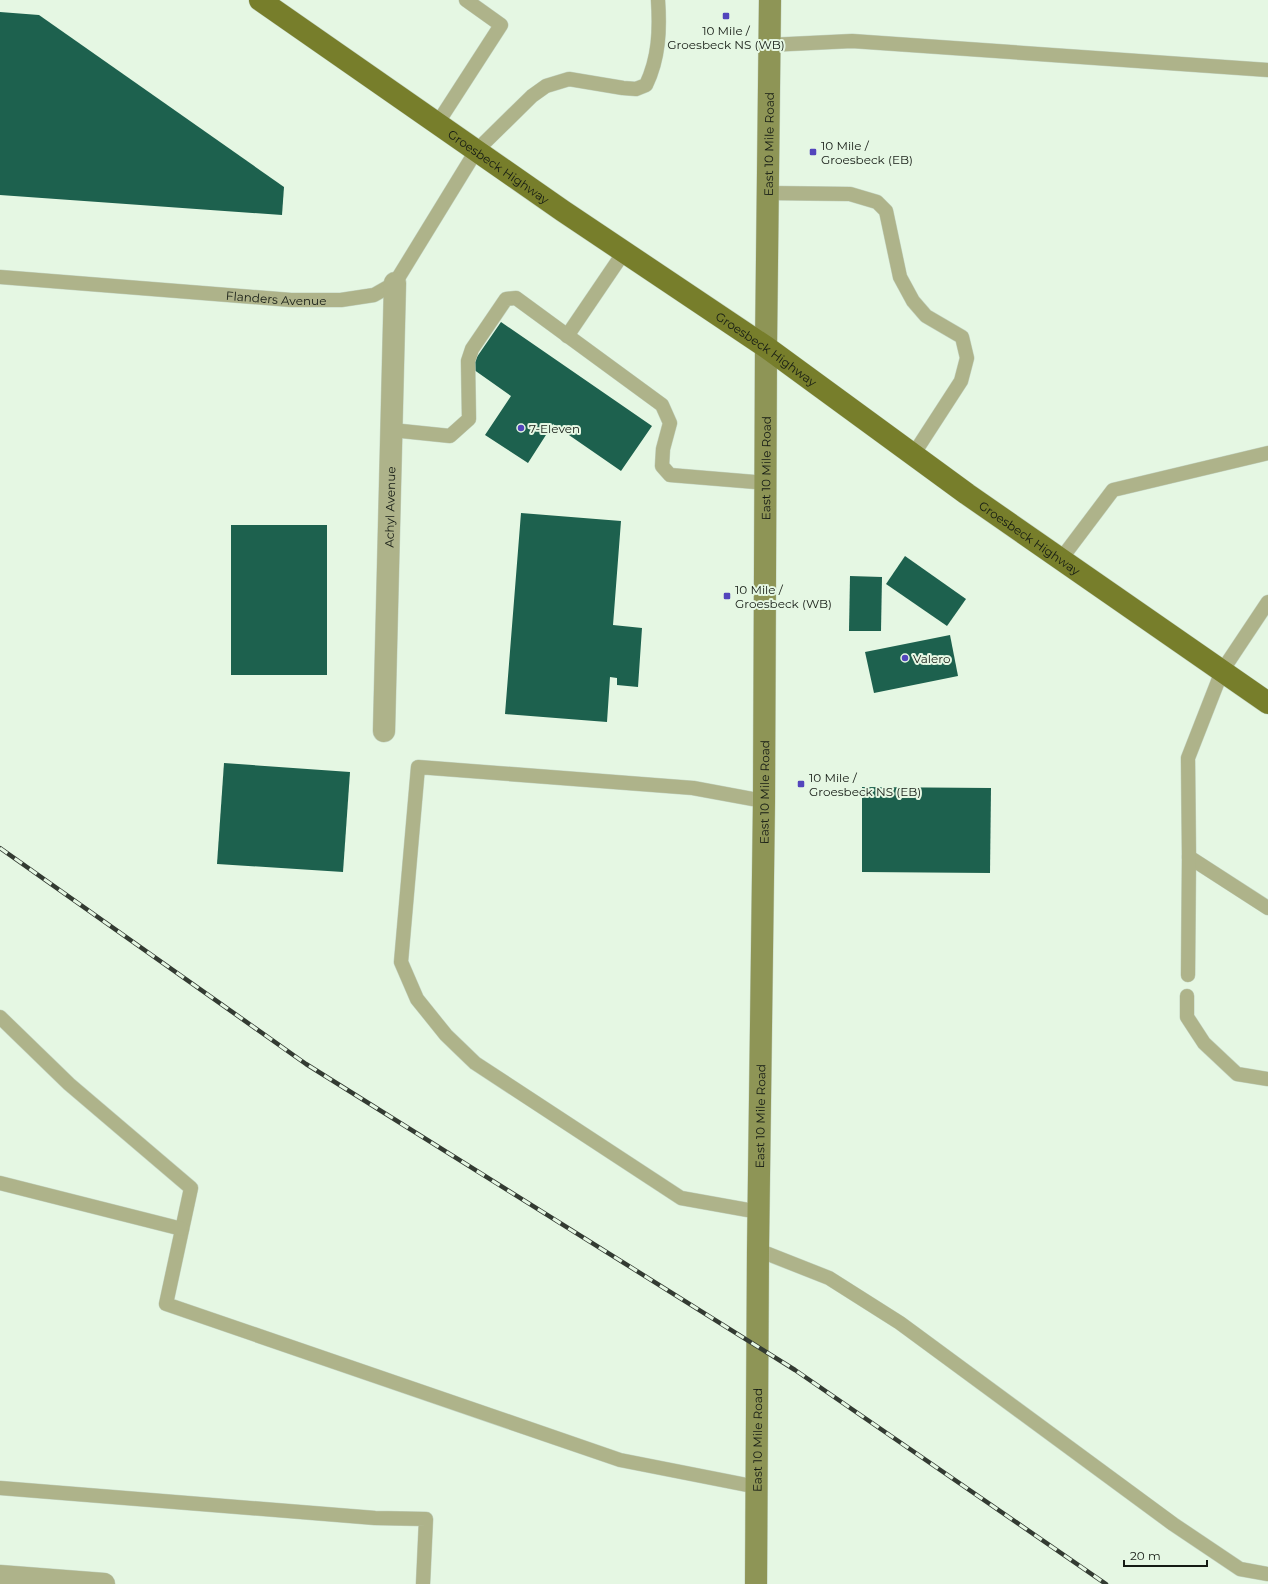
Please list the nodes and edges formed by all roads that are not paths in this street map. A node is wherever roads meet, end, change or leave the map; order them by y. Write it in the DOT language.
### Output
graph roads {
  1 [pos="260,0"];
  2 [pos="466,0"];
  3 [pos="658,0"];
  4 [pos="770,0"];
  5 [pos="769,45"];
  6 [pos="1268,70"];
  7 [pos="437,124"];
  8 [pos="476,151"];
  9 [pos="768,193"];
  10 [pos="624,252"];
  11 [pos="0,277"];
  12 [pos="395,283"];
  13 [pos="567,336"];
  14 [pos="766,347"];
  15 [pos="392,430"];
  16 [pos="1268,453"];
  17 [pos="913,455"];
  18 [pos="766,483"];
  19 [pos="1061,559"];
  20 [pos="1268,602"];
  21 [pos="1222,671"];
  22 [pos="1268,703"];
  23 [pos="384,731"];
  24 [pos="764,801"];
  25 [pos="1189,857"];
  26 [pos="1268,908"];
  27 [pos="1188,975"];
  28 [pos="1187,996"];
  29 [pos="0,1017"];
  30 [pos="1268,1080"];
  31 [pos="0,1183"];
  32 [pos="759,1212"];
  33 [pos="182,1229"];
  34 [pos="758,1250"];
  35 [pos="757,1487"];
  36 [pos="0,1488"];
  37 [pos="1268,1574"];
  38 [pos="0,1576"];
  39 [pos="104,1584"];
  40 [pos="423,1584"];
  41 [pos="756,1584"];
  1 -- 7 [label="main road, Groesbeck Highway"];
  2 -- 7 [label="lane"];
  3 -- 8 [label="lane, Flanders Avenue"];
  4 -- 5 [label="main road, East 10 Mile Road"];
  5 -- 6 [label="lane"];
  5 -- 9 [label="main road, East 10 Mile Road"];
  7 -- 8 [label="main road, Groesbeck Highway"];
  8 -- 10 [label="main road, Groesbeck Highway"];
  8 -- 12 [label="lane, Flanders Avenue"];
  9 -- 14 [label="main road, East 10 Mile Road"];
  9 -- 17 [label="lane"];
  10 -- 13 [label="lane"];
  10 -- 14 [label="main road, Groesbeck Highway"];
  11 -- 12 [label="lane, Flanders Avenue"];
  12 -- 15 [label="street, Achyl Avenue"];
  13 -- 15 [label="lane"];
  13 -- 18 [label="lane"];
  14 -- 17 [label="main road, Groesbeck Highway"];
  14 -- 18 [label="main road, East 10 Mile Road"];
  15 -- 23 [label="street, Achyl Avenue"];
  16 -- 19 [label="lane"];
  17 -- 19 [label="main road, Groesbeck Highway"];
  18 -- 24 [label="main road, East 10 Mile Road"];
  19 -- 21 [label="main road, Groesbeck Highway"];
  20 -- 21 [label="lane"];
  21 -- 22 [label="main road, Groesbeck Highway"];
  21 -- 25 [label="lane"];
  24 -- 32 [label="main road, East 10 Mile Road"];
  24 -- 32 [label="lane"];
  25 -- 26 [label="lane"];
  25 -- 27 [label="lane"];
  28 -- 30 [label="lane"];
  29 -- 33 [label="lane"];
  31 -- 33 [label="lane"];
  32 -- 34 [label="main road, East 10 Mile Road"];
  33 -- 35 [label="lane"];
  34 -- 35 [label="main road, East 10 Mile Road"];
  34 -- 37 [label="lane"];
  35 -- 41 [label="main road, East 10 Mile Road"];
  36 -- 40 [label="lane"];
  38 -- 39 [label="street"];
}
